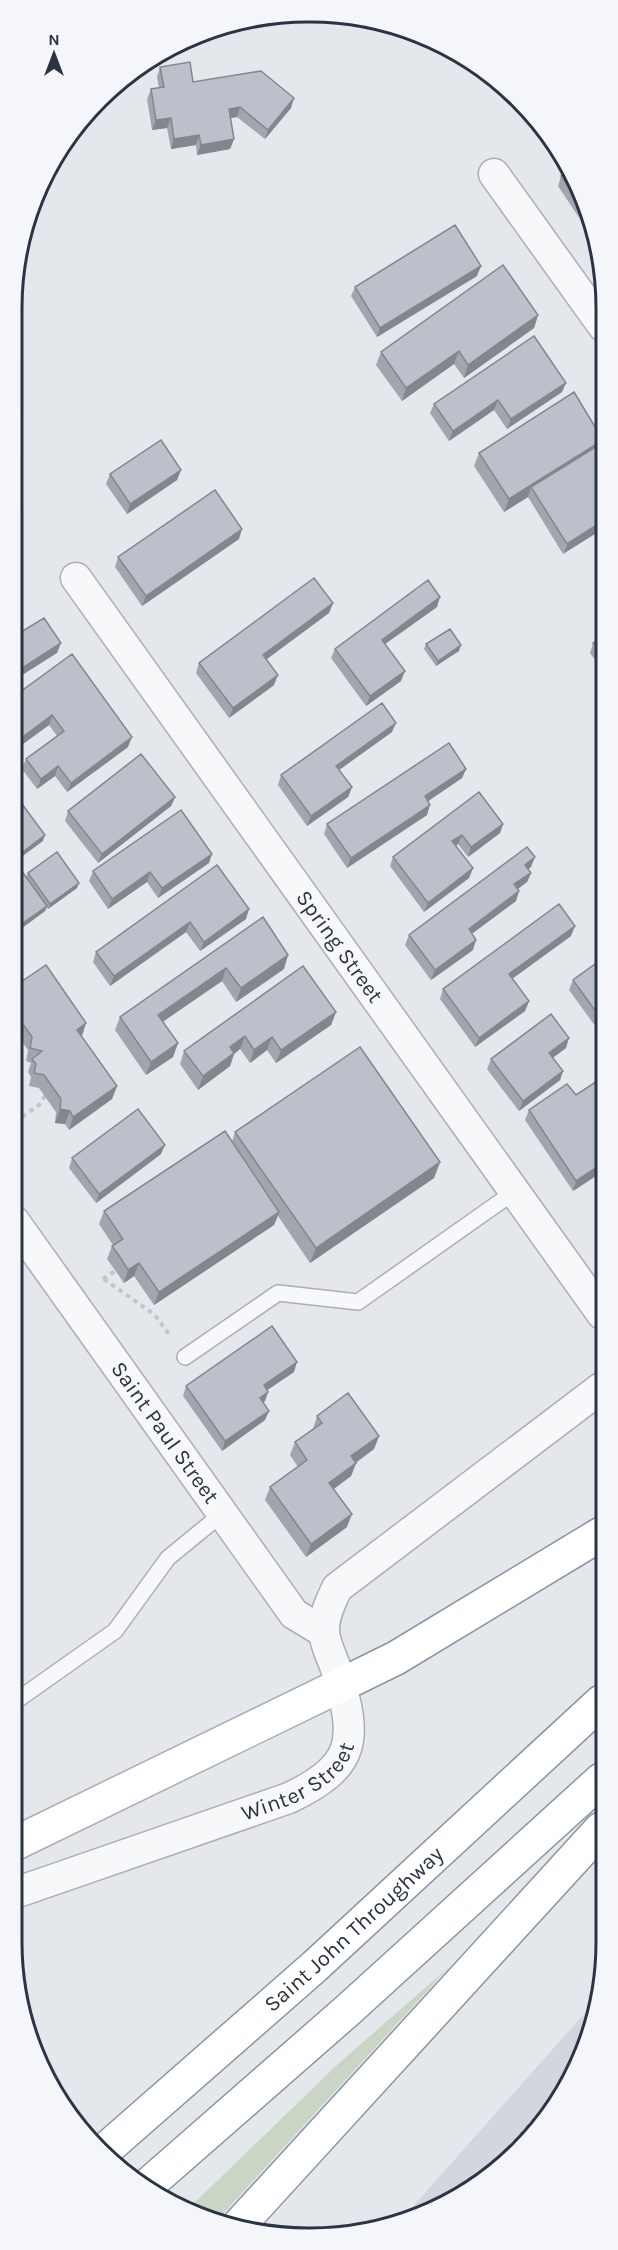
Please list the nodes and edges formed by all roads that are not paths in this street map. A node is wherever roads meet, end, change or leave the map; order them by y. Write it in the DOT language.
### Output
graph roads {
  1 [pos="494,174"];
  2 [pos="596,316"];
  3 [pos="76,578"];
  4 [pos="514,1192"];
  5 [pos="22,1232"];
  6 [pos="596,1306"];
  7 [pos="185,1358"];
  8 [pos="596,1393"];
  9 [pos="223,1513"];
  10 [pos="596,1537"];
  11 [pos="324,1632"];
  12 [pos="341,1685"];
  13 [pos="22,1697"];
  14 [pos="596,1707"];
  15 [pos="596,1785"];
  16 [pos="596,1834"];
  17 [pos="22,1840"];
  18 [pos="22,1891"];
  19 [pos="109,2147"];
  20 [pos="153,2181"];
  21 [pos="244,2220"];
  1 -- 2 [label="street"];
  3 -- 4 [label="street, Spring Street"];
  4 -- 6 [label="street, Spring Street"];
  4 -- 7 [label="lane"];
  5 -- 9 [label="street, Saint Paul Street"];
  8 -- 11 [label="street"];
  9 -- 11 [label="street, Saint Paul Street"];
  9 -- 13 [label="lane"];
  10 -- 12 [label="main road"];
  11 -- 12 [label="street, Winter Street"];
  12 -- 17 [label="main road"];
  12 -- 18 [label="street, Winter Street"];
  14 -- 19 [label="main road, Saint John Throughway"];
  15 -- 20 [label="main road"];
  16 -- 21 [label="main road"];
}
